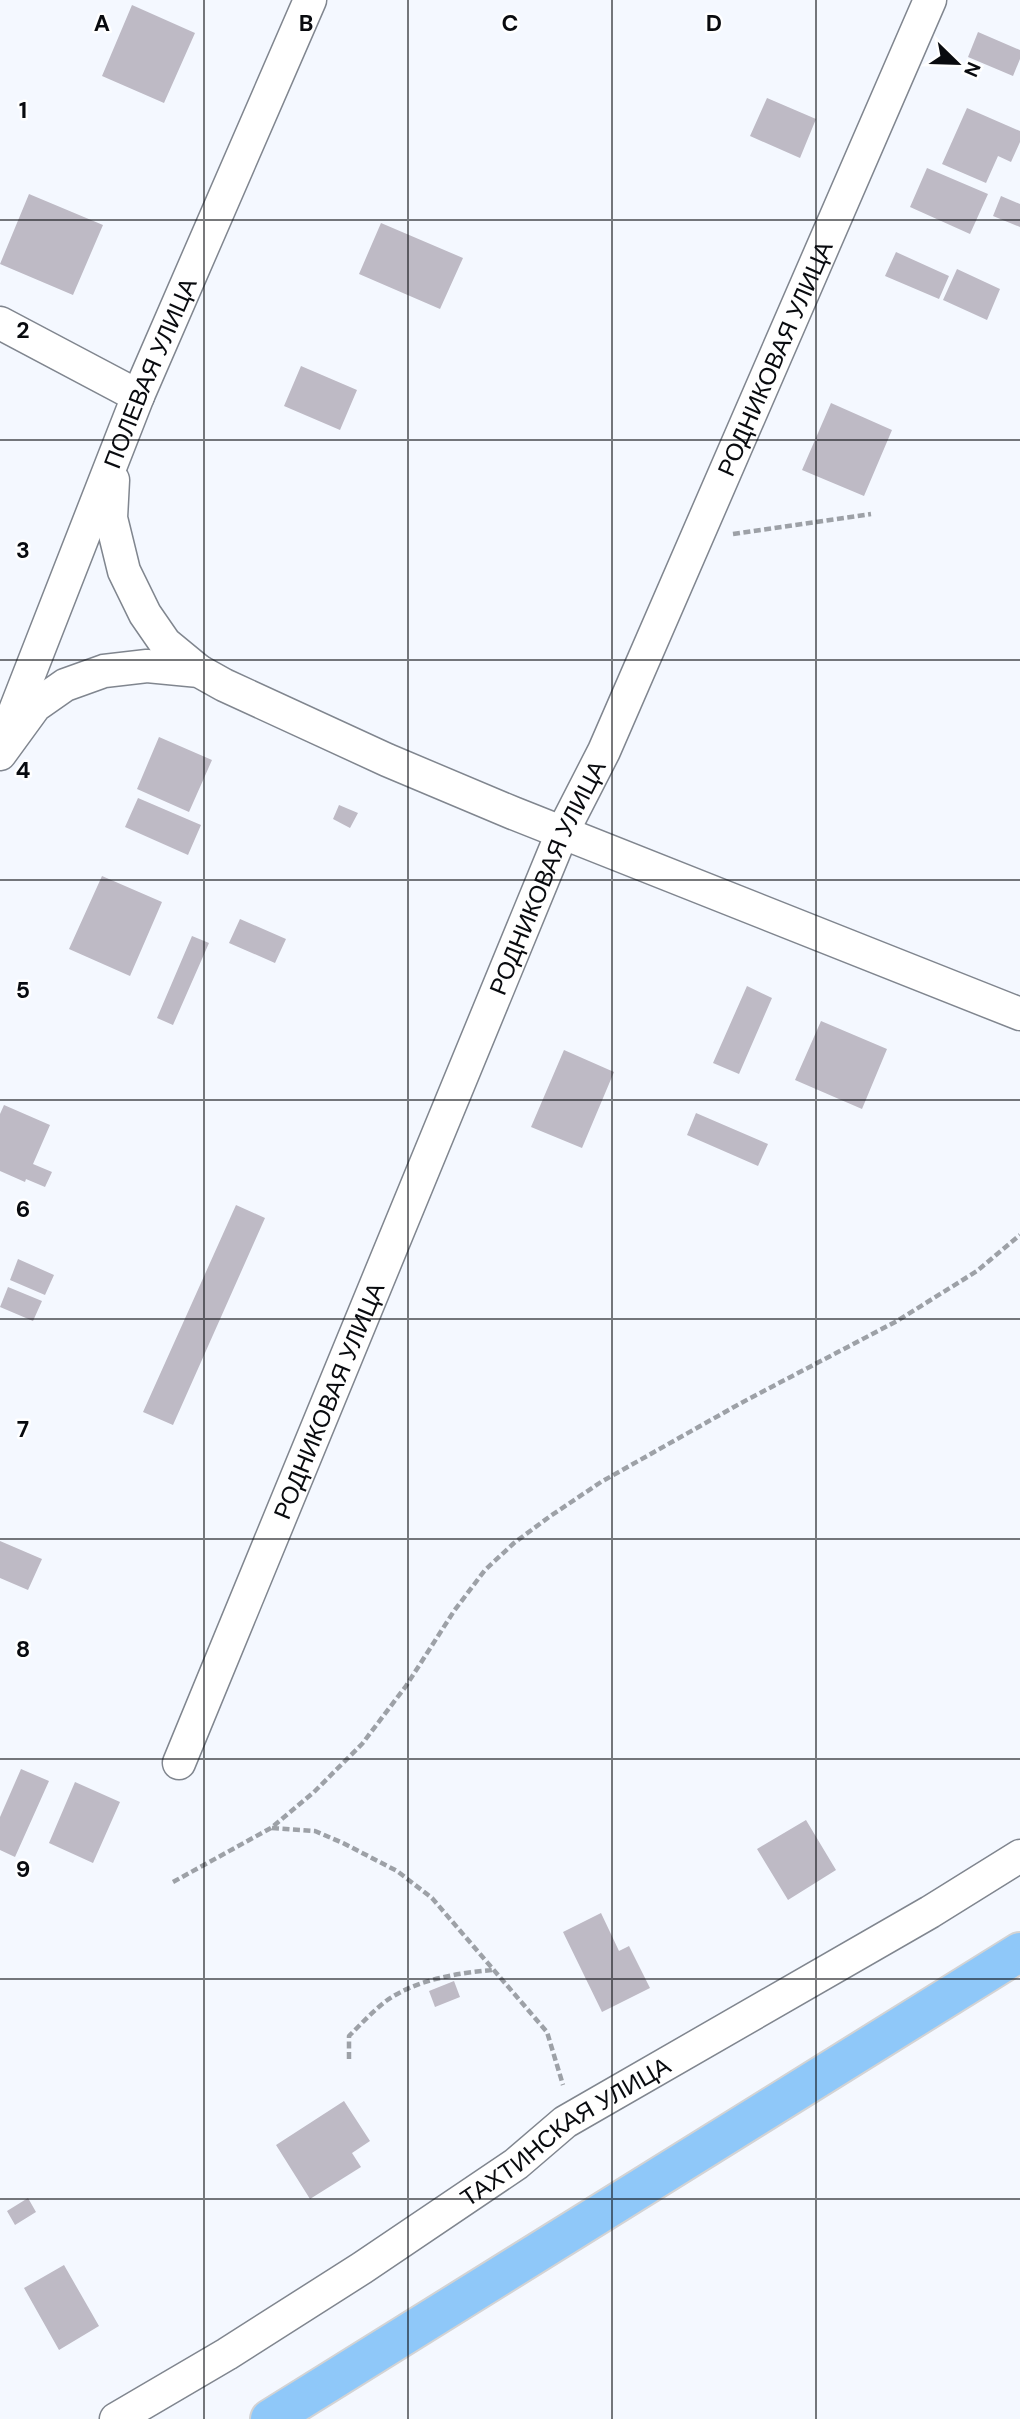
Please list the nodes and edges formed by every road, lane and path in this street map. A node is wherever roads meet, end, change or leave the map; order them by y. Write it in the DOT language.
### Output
graph roads {
  1 [pos="310,0"];
  2 [pos="930,0"];
  3 [pos="0,323"];
  4 [pos="138,396"];
  5 [pos="114,458"];
  6 [pos="871,514"];
  7 [pos="696,540"];
  8 [pos="198,671"];
  9 [pos="0,752"];
  10 [pos="562,833"];
  11 [pos="1020,1014"];
  12 [pos="1020,1235"];
  13 [pos="179,1763"];
  14 [pos="271,1828"];
  15 [pos="1020,1856"];
  16 [pos="173,1882"];
  17 [pos="1020,1952"];
  18 [pos="493,1970"];
  19 [pos="349,2059"];
  20 [pos="565,2122"];
  21 [pos="116,2419"];
  22 [pos="270,2419"];
  1 -- 4 [label="street, ПОЛЕВАЯ УЛИЦА"];
  2 -- 7 [label="street, РОДНИКОВАЯ УЛИЦА"];
  3 -- 4 [label="street"];
  4 -- 5 [label="street, ПОЛЕВАЯ УЛИЦА"];
  5 -- 8 [label="street"];
  5 -- 9 [label="street, ПОЛЕВАЯ УЛИЦА"];
  6 -- 7 [label="path"];
  7 -- 10 [label="street, РОДНИКОВАЯ УЛИЦА"];
  8 -- 9 [label="street"];
  8 -- 10 [label="street"];
  10 -- 11 [label="street"];
  10 -- 13 [label="street, РОДНИКОВАЯ УЛИЦА"];
  12 -- 14 [label="path"];
  14 -- 16 [label="path"];
  14 -- 18 [label="path"];
  15 -- 20 [label="street, ТАХТИНСКАЯ УЛИЦА"];
  17 -- 22 [label="highway"];
  18 -- 19 [label="path"];
  18 -- 20 [label="path"];
  20 -- 21 [label="street, ТАХТИНСКАЯ УЛИЦА"];
}
